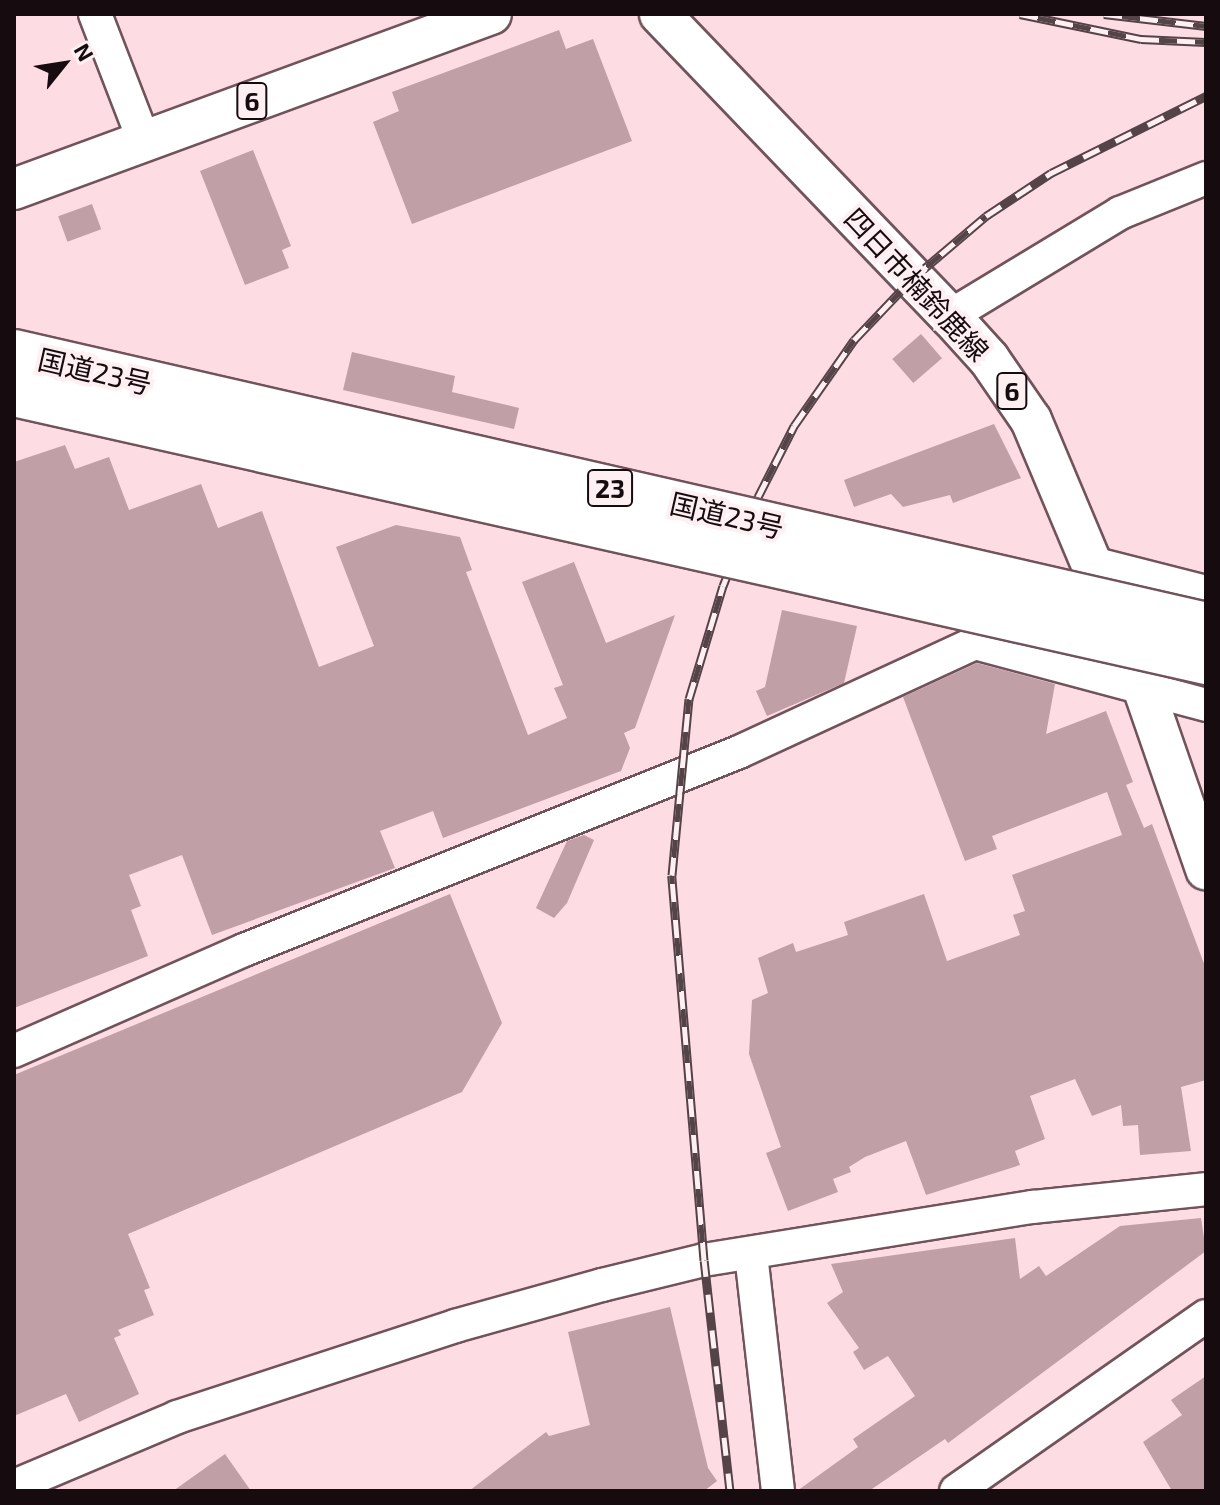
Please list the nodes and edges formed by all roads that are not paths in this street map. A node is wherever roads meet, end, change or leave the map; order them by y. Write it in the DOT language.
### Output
graph roads {
  1 [pos="95,14"];
  2 [pos="491,14"];
  3 [pos="660,14"];
  4 [pos="144,141"];
  5 [pos="1206,178"];
  6 [pos="14,189"];
  7 [pos="950,316"];
  8 [pos="14,352"];
  9 [pos="14,394"];
  10 [pos="1088,562"];
  11 [pos="1206,592"];
  12 [pos="1206,625"];
  13 [pos="1206,662"];
  14 [pos="1143,687"];
  15 [pos="1206,705"];
  16 [pos="1206,869"];
  17 [pos="14,1051"];
  18 [pos="1206,1189"];
  19 [pos="751,1254"];
  20 [pos="1206,1316"];
  21 [pos="63,1481"];
  22 [pos="14,1486"];
  23 [pos="778,1491"];
  24 [pos="956,1491"];
  1 -- 4 [label="street"];
  2 -- 4 [label="main road, 6"];
  3 -- 7 [label="main road, 四日市楠鈴鹿線 / 6"];
  4 -- 6 [label="main road, 6"];
  5 -- 7 [label="street"];
  7 -- 10 [label="main road, 四日市楠鈴鹿線 / 6"];
  8 -- 12 [label="highway, 国道23号 / 23, bridge"];
  9 -- 13 [label="highway, 国道23号 / 23, bridge"];
  10 -- 11 [label="street"];
  10 -- 14 [label="main road, 四日市楠鈴鹿線 / 6"];
  14 -- 15 [label="street"];
  14 -- 16 [label="main road, 四日市楠鈴鹿線 / 6"];
  14 -- 17 [label="street"];
  18 -- 19 [label="street"];
  19 -- 21 [label="street"];
  19 -- 23 [label="street"];
  20 -- 24 [label="street"];
  21 -- 22 [label="street"];
}
